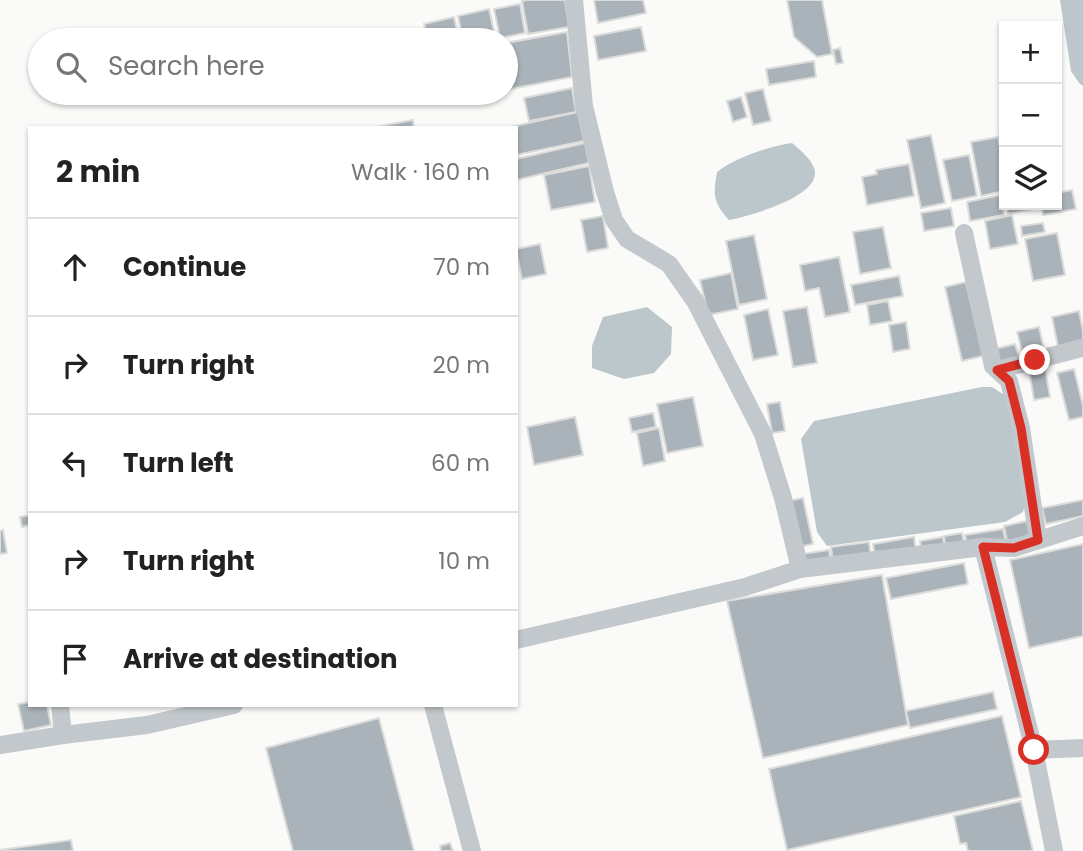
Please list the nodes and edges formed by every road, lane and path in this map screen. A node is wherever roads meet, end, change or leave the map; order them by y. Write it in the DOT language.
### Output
graph roads {
  1 [pos="574,0"];
  2 [pos="964,233"];
  3 [pos="1082,348"];
  4 [pos="997,370"];
  5 [pos="1083,526"];
  6 [pos="1038,540"];
  7 [pos="983,547"];
  8 [pos="800,569"];
  9 [pos="518,640"];
  10 [pos="60,707"];
  11 [pos="225,707"];
  12 [pos="434,707"];
  13 [pos="63,735"];
  14 [pos="0,745"];
  15 [pos="1083,748"];
  16 [pos="1034,750"];
  17 [pos="472,851"];
  18 [pos="1054,851"];
  1 -- 8 [label="street"];
  2 -- 4 [label="street"];
  3 -- 4 [label="street"];
  4 -- 6 [label="street"];
  5 -- 6 [label="street"];
  6 -- 7 [label="street"];
  7 -- 8 [label="street"];
  7 -- 16 [label="street"];
  8 -- 9 [label="street"];
  10 -- 13 [label="street"];
  11 -- 13 [label="street"];
  12 -- 17 [label="street"];
  13 -- 14 [label="street"];
  15 -- 16 [label="street"];
  16 -- 18 [label="street"];
}
